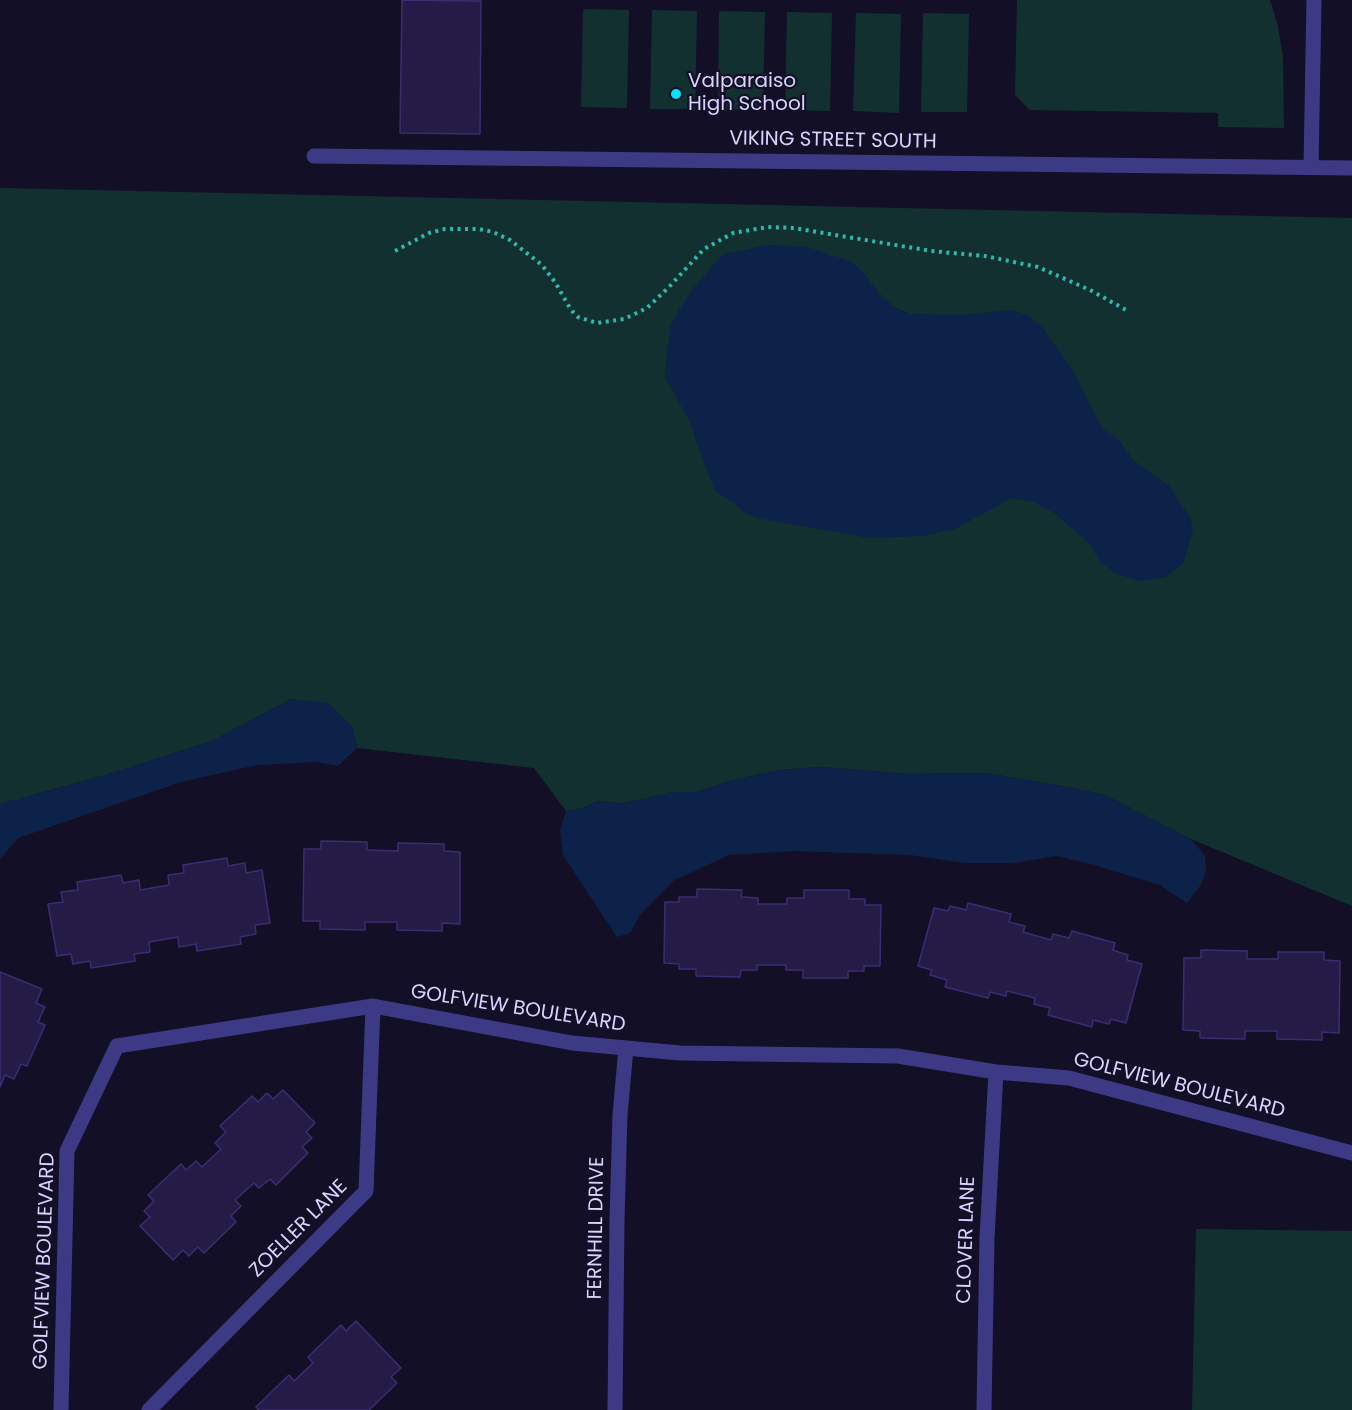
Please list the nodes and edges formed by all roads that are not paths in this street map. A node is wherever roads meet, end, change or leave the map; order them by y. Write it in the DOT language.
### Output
graph roads {
  1 [pos="1314,0"];
  2 [pos="314,156"];
  3 [pos="1311,167"];
  4 [pos="1352,168"];
  5 [pos="373,1006"];
  6 [pos="626,1048"];
  7 [pos="996,1072"];
  8 [pos="1352,1153"];
  9 [pos="154,1408"];
  10 [pos="62,1410"];
  11 [pos="615,1410"];
  12 [pos="984,1410"];
  1 -- 3 [label="street"];
  2 -- 3 [label="street, VIKING STREET SOUTH"];
  3 -- 4 [label="street, VIKING STREET SOUTH"];
  5 -- 6 [label="street, GOLFVIEW BOULEVARD"];
  5 -- 9 [label="street, ZOELLER LANE"];
  5 -- 10 [label="street, GOLFVIEW BOULEVARD"];
  6 -- 7 [label="street, GOLFVIEW BOULEVARD"];
  6 -- 11 [label="street, FERNHILL DRIVE"];
  7 -- 8 [label="street, GOLFVIEW BOULEVARD"];
  7 -- 12 [label="street, CLOVER LANE"];
}
